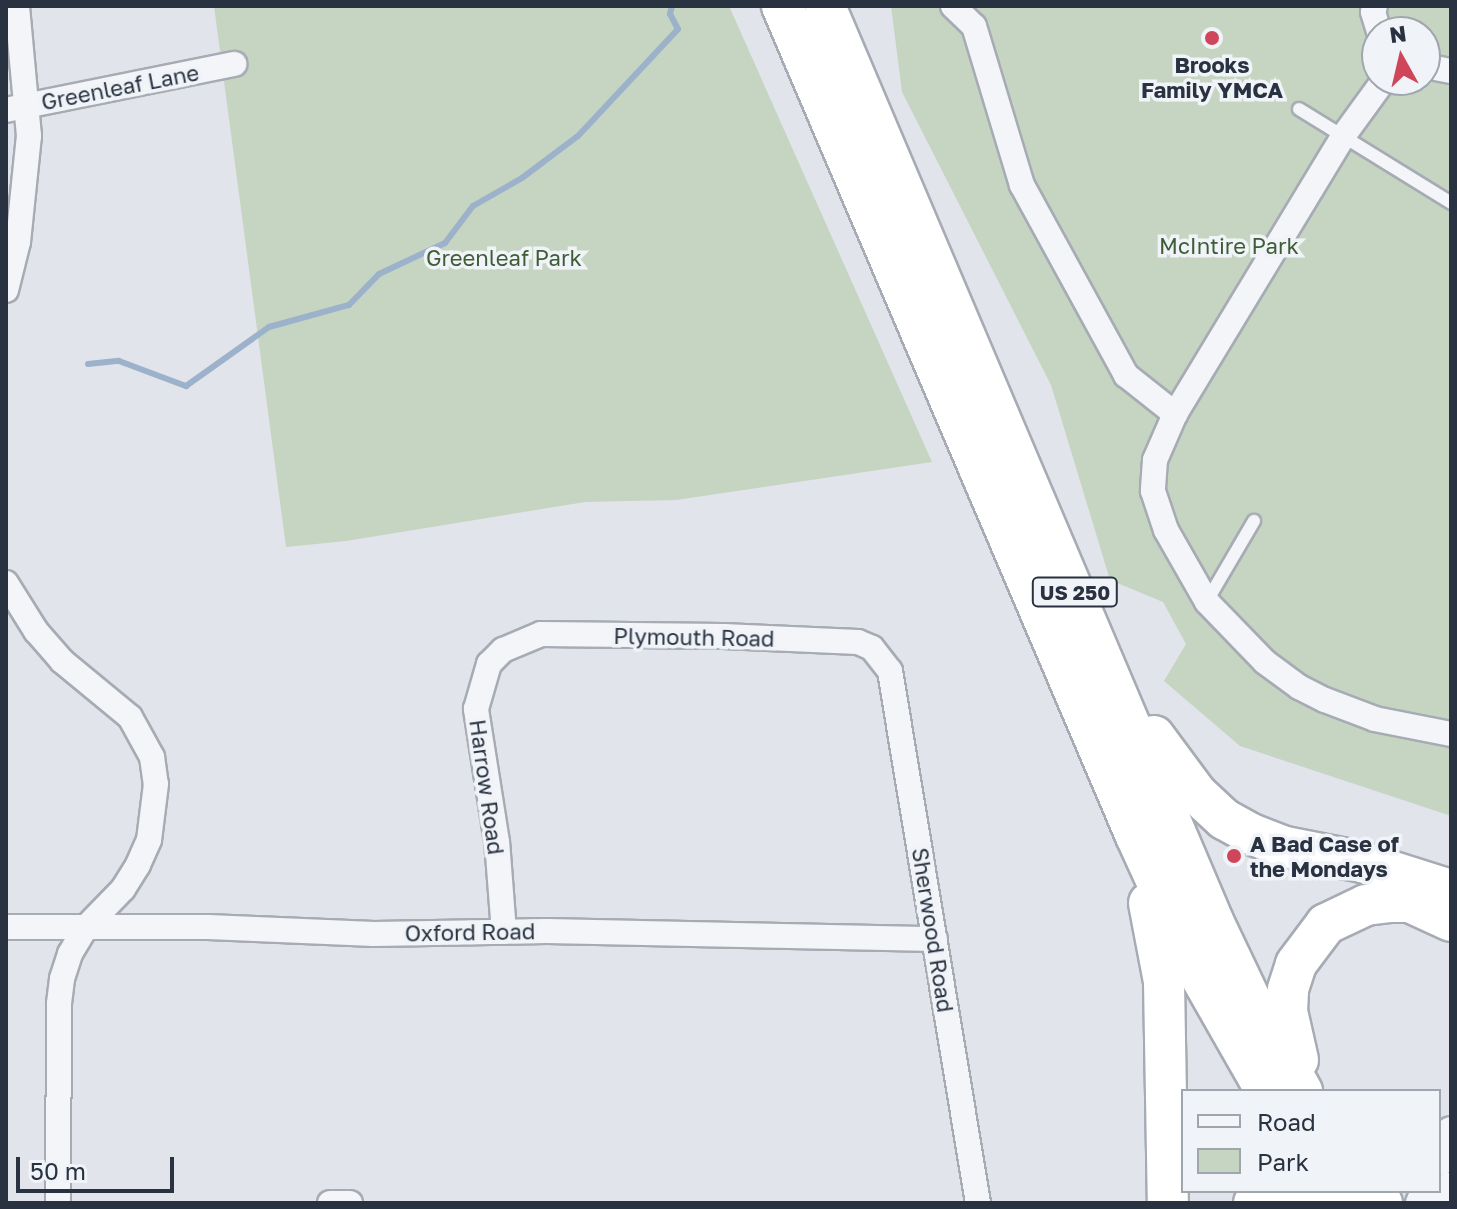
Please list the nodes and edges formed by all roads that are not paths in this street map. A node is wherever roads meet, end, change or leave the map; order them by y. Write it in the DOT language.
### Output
graph roads {
  1 [pos="17,6"];
  2 [pos="782,6"];
  3 [pos="953,6"];
  4 [pos="834,9"];
  5 [pos="234,64"];
  6 [pos="1372,96"];
  7 [pos="17,107"];
  8 [pos="1299,109"];
  9 [pos="1344,135"];
  10 [pos="1451,203"];
  11 [pos="6,290"];
  12 [pos="1175,414"];
  13 [pos="1254,521"];
  14 [pos="1069,579"];
  15 [pos="6,583"];
  16 [pos="1207,602"];
  17 [pos="503,650"];
  18 [pos="883,658"];
  19 [pos="1451,734"];
  20 [pos="1136,836"];
  21 [pos="1446,909"];
  22 [pos="6,927"];
  23 [pos="86,927"];
  24 [pos="504,932"];
  25 [pos="935,939"];
  26 [pos="1265,1089"];
  27 [pos="1304,1089"];
  28 [pos="1305,1089"];
  29 [pos="1451,1132"];
  30 [pos="1441,1156"];
  31 [pos="1451,1187"];
  32 [pos="58,1203"];
  33 [pos="330,1203"];
  34 [pos="350,1203"];
  35 [pos="978,1203"];
  36 [pos="1168,1203"];
  37 [pos="1254,1203"];
  38 [pos="1309,1203"];
  39 [pos="1444,1203"];
  1 -- 7 [label="street"];
  2 -- 20 [label="highway, US 250"];
  3 -- 12 [label="street"];
  4 -- 14 [label="highway, US 250"];
  5 -- 7 [label="street, Greenleaf Lane"];
  6 -- 9 [label="street"];
  7 -- 11 [label="street"];
  8 -- 9 [label="lane"];
  9 -- 10 [label="lane"];
  9 -- 12 [label="street"];
  12 -- 16 [label="street"];
  13 -- 16 [label="lane"];
  14 -- 21 [label="highway"];
  14 -- 27 [label="highway, US 250"];
  15 -- 23 [label="street"];
  16 -- 19 [label="street"];
  17 -- 18 [label="street, Plymouth Road"];
  17 -- 24 [label="street, Harrow Road"];
  18 -- 25 [label="street, Sherwood Road"];
  20 -- 26 [label="highway, US 250"];
  20 -- 36 [label="highway"];
  21 -- 28 [label="highway"];
  22 -- 23 [label="street, Oxford Road"];
  23 -- 24 [label="street, Oxford Road"];
  23 -- 32 [label="street"];
  24 -- 25 [label="street, Oxford Road"];
  25 -- 35 [label="street, Sherwood Road"];
  29 -- 30 [label="street"];
  31 -- 39 [label="street"];
  33 -- 34 [label="street"];
  37 -- 38 [label="highway"];
}
